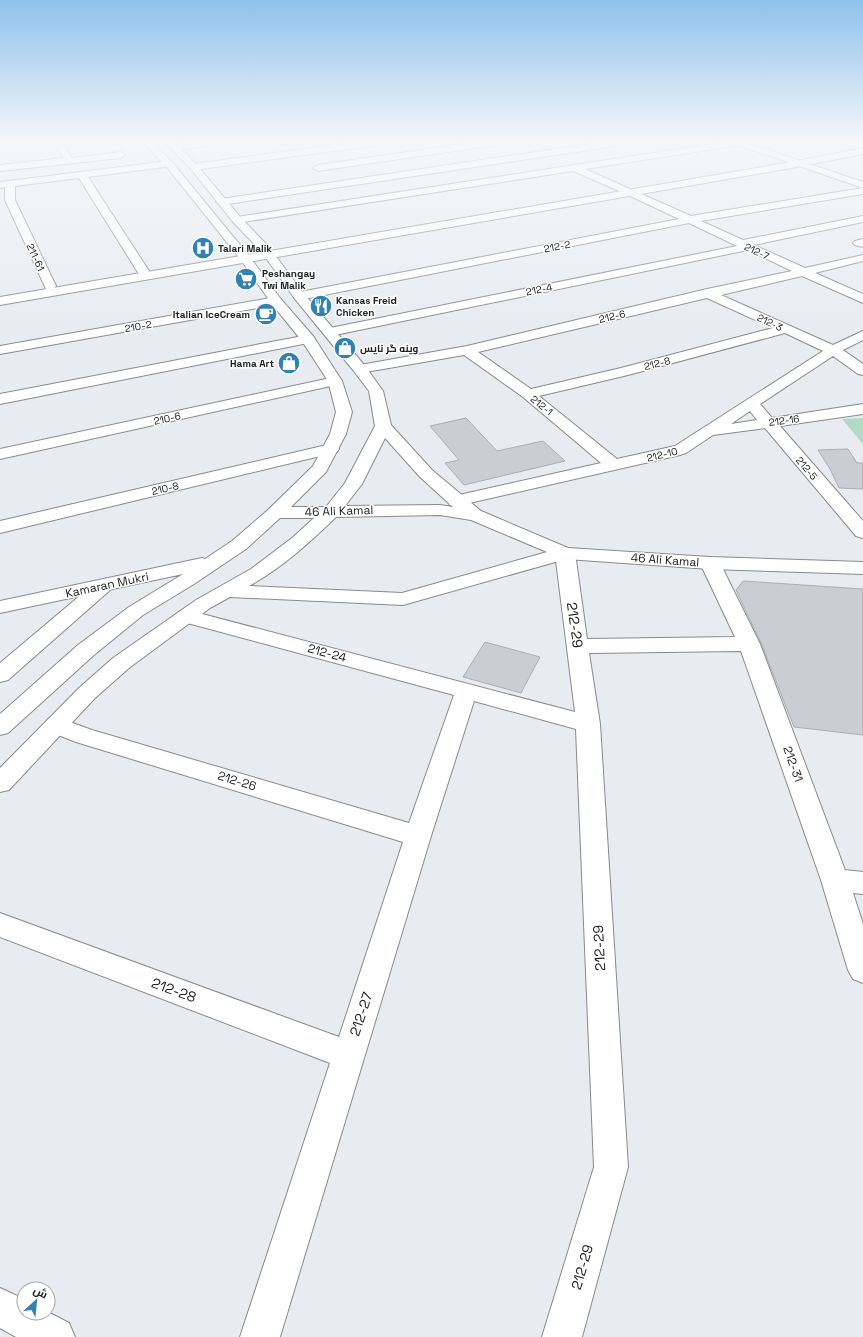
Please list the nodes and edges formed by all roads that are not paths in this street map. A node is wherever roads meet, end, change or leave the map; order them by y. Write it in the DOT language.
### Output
graph roads {
  1 [pos="11,202"];
  2 [pos="99,202"];
  3 [pos="200,202"];
  4 [pos="222,202"];
  5 [pos="351,202"];
  6 [pos="561,202"];
  7 [pos="652,202"];
  8 [pos="795,202"];
  9 [pos="863,219"];
  10 [pos="237,220"];
  11 [pos="689,220"];
  12 [pos="745,245"];
  13 [pos="267,252"];
  14 [pos="243,256"];
  15 [pos="863,258"];
  16 [pos="143,271"];
  17 [pos="802,272"];
  18 [pos="50,286"];
  19 [pos="707,293"];
  20 [pos="0,294"];
  21 [pos="299,296"];
  22 [pos="863,299"];
  23 [pos="0,300"];
  24 [pos="276,301"];
  25 [pos="785,329"];
  26 [pos="330,332"];
  27 [pos="863,335"];
  28 [pos="308,339"];
  29 [pos="0,350"];
  30 [pos="467,350"];
  31 [pos="833,350"];
  32 [pos="360,369"];
  33 [pos="863,371"];
  34 [pos="335,382"];
  35 [pos="528,394"];
  36 [pos="0,399"];
  37 [pos="751,403"];
  38 [pos="863,409"];
  39 [pos="767,422"];
  40 [pos="383,426"];
  41 [pos="706,432"];
  42 [pos="331,449"];
  43 [pos="0,454"];
  44 [pos="614,465"];
  45 [pos="456,500"];
  46 [pos="332,511"];
  47 [pos="275,513"];
  48 [pos="855,514"];
  49 [pos="474,515"];
  50 [pos="0,527"];
  51 [pos="863,532"];
  52 [pos="565,553"];
  53 [pos="213,562"];
  54 [pos="710,563"];
  55 [pos="863,568"];
  56 [pos="102,587"];
  57 [pos="225,591"];
  58 [pos="0,607"];
  59 [pos="187,616"];
  60 [pos="749,644"];
  61 [pos="578,646"];
  62 [pos="0,675"];
  63 [pos="466,692"];
  64 [pos="56,724"];
  65 [pos="588,724"];
  66 [pos="0,727"];
  67 [pos="0,783"];
  68 [pos="418,836"];
  69 [pos="835,880"];
  70 [pos="863,884"];
  71 [pos="0,925"];
  72 [pos="863,970"];
  73 [pos="348,1055"];
  74 [pos="0,1307"];
  75 [pos="55,1337"];
  76 [pos="260,1337"];
  77 [pos="562,1337"];
  1 -- 18 [label="street, 211-61"];
  2 -- 16 [label="street"];
  3 -- 14 [label="street"];
  4 -- 10 [label="street"];
  5 -- 10 [label="street"];
  6 -- 13 [label="street"];
  7 -- 11 [label="street, 212-7"];
  8 -- 11 [label="street, 212-2"];
  9 -- 12 [label="street, 212-4"];
  10 -- 13 [label="street"];
  11 -- 12 [label="street, 212-7"];
  11 -- 21 [label="street, 212-2"];
  12 -- 17 [label="street, 212-7"];
  12 -- 26 [label="street, 212-4"];
  13 -- 14 [label="street"];
  13 -- 21 [label="street"];
  14 -- 16 [label="street"];
  14 -- 23 [label="street"];
  14 -- 24 [label="street"];
  15 -- 17 [label="street, 212-6"];
  16 -- 18 [label="street"];
  17 -- 19 [label="street, 212-6"];
  17 -- 22 [label="street, 212-7"];
  18 -- 20 [label="street"];
  19 -- 25 [label="street, 212-3"];
  19 -- 30 [label="street, 212-6"];
  21 -- 26 [label="street"];
  24 -- 28 [label="street"];
  24 -- 29 [label="street, 210-2"];
  25 -- 31 [label="street, 212-3"];
  25 -- 35 [label="street, 212-8"];
  26 -- 32 [label="street"];
  27 -- 31 [label="street, 212-10"];
  28 -- 34 [label="street"];
  28 -- 36 [label="street"];
  30 -- 32 [label="street, 212-6"];
  30 -- 35 [label="street, 212-1"];
  31 -- 33 [label="street"];
  31 -- 37 [label="street, 212-10"];
  32 -- 40 [label="street"];
  34 -- 42 [label="street"];
  34 -- 43 [label="street, 210-6"];
  35 -- 44 [label="street, 212-1"];
  37 -- 39 [label="street, 212-5"];
  37 -- 41 [label="street, 212-10"];
  38 -- 39 [label="street, 212-16"];
  39 -- 41 [label="street, 212-16"];
  39 -- 48 [label="street, 212-5"];
  40 -- 45 [label="street, 46 Ali Kamal"];
  40 -- 46 [label="street"];
  41 -- 44 [label="street, 212-10"];
  42 -- 47 [label="street"];
  42 -- 50 [label="street, 210-8"];
  44 -- 45 [label="street, 212-10"];
  45 -- 49 [label="street, 46 Ali Kamal"];
  46 -- 47 [label="street, 46 Ali Kamal"];
  46 -- 49 [label="street, 46 Ali Kamal"];
  46 -- 57 [label="street"];
  47 -- 53 [label="street"];
  48 -- 51 [label="street, 212-5"];
  49 -- 52 [label="street, 46 Ali Kamal"];
  52 -- 54 [label="street, 46 Ali Kamal"];
  52 -- 57 [label="street"];
  52 -- 61 [label="street, 212-29"];
  53 -- 56 [label="street, Kamaran Mukri"];
  53 -- 66 [label="street"];
  54 -- 55 [label="street, 46 Ali Kamal"];
  54 -- 60 [label="street, 212-31"];
  56 -- 58 [label="street, Kamaran Mukri"];
  56 -- 62 [label="street"];
  57 -- 59 [label="street"];
  59 -- 63 [label="street, 212-24"];
  59 -- 64 [label="street"];
  60 -- 61 [label="street"];
  60 -- 69 [label="street, 212-31"];
  61 -- 65 [label="street, 212-29"];
  63 -- 65 [label="street, 212-24"];
  63 -- 68 [label="street, 212-27"];
  64 -- 67 [label="street"];
  64 -- 68 [label="street, 212-26"];
  65 -- 77 [label="street, 212-29"];
  68 -- 73 [label="street, 212-27"];
  69 -- 70 [label="street"];
  69 -- 72 [label="street, 212-31"];
  71 -- 73 [label="street, 212-28"];
  73 -- 76 [label="street, 212-27"];
  74 -- 75 [label="street"];
}
